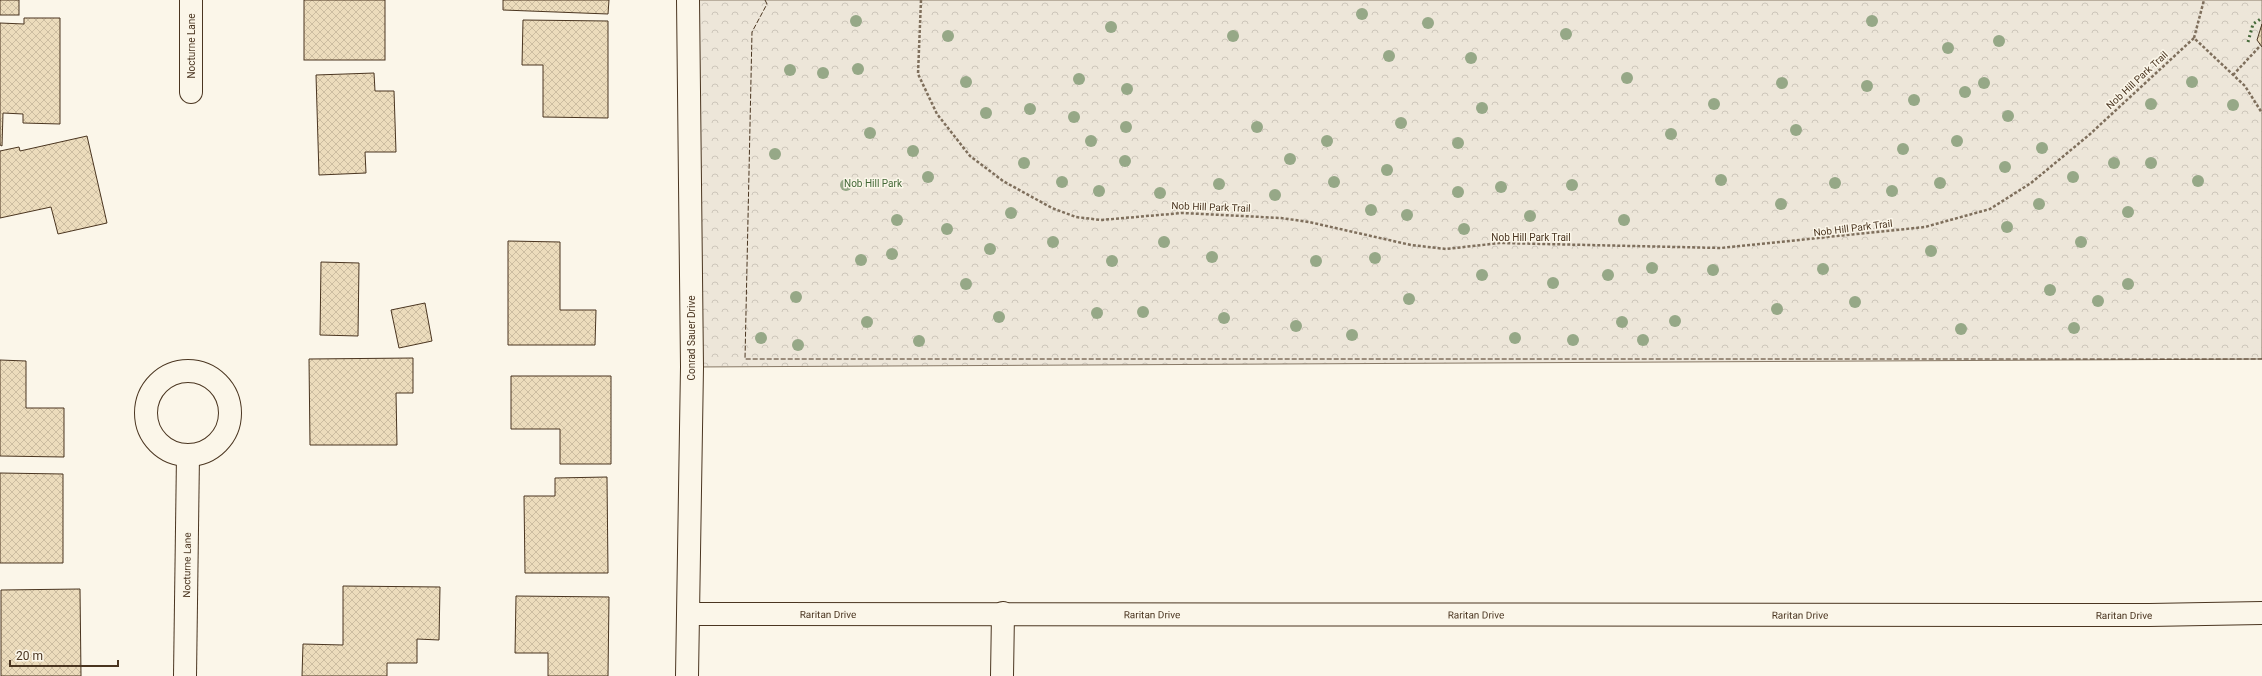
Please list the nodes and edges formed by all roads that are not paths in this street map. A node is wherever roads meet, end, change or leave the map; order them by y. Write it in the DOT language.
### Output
graph roads {
  1 [pos="191,0"];
  2 [pos="688,0"];
  3 [pos="191,92"];
  4 [pos="188,455"];
  5 [pos="1003,613"];
  6 [pos="2262,613"];
  7 [pos="689,614"];
  8 [pos="185,676"];
  9 [pos="687,676"];
  10 [pos="1002,676"];
  1 -- 3 [label="street, Nocturne Lane"];
  2 -- 7 [label="street, Conrad Sauer Drive"];
  4 -- 8 [label="street, Nocturne Lane"];
  5 -- 6 [label="street, Raritan Drive"];
  5 -- 7 [label="street, Raritan Drive"];
  5 -- 10 [label="street"];
  7 -- 9 [label="street, Conrad Sauer Drive"];
}
